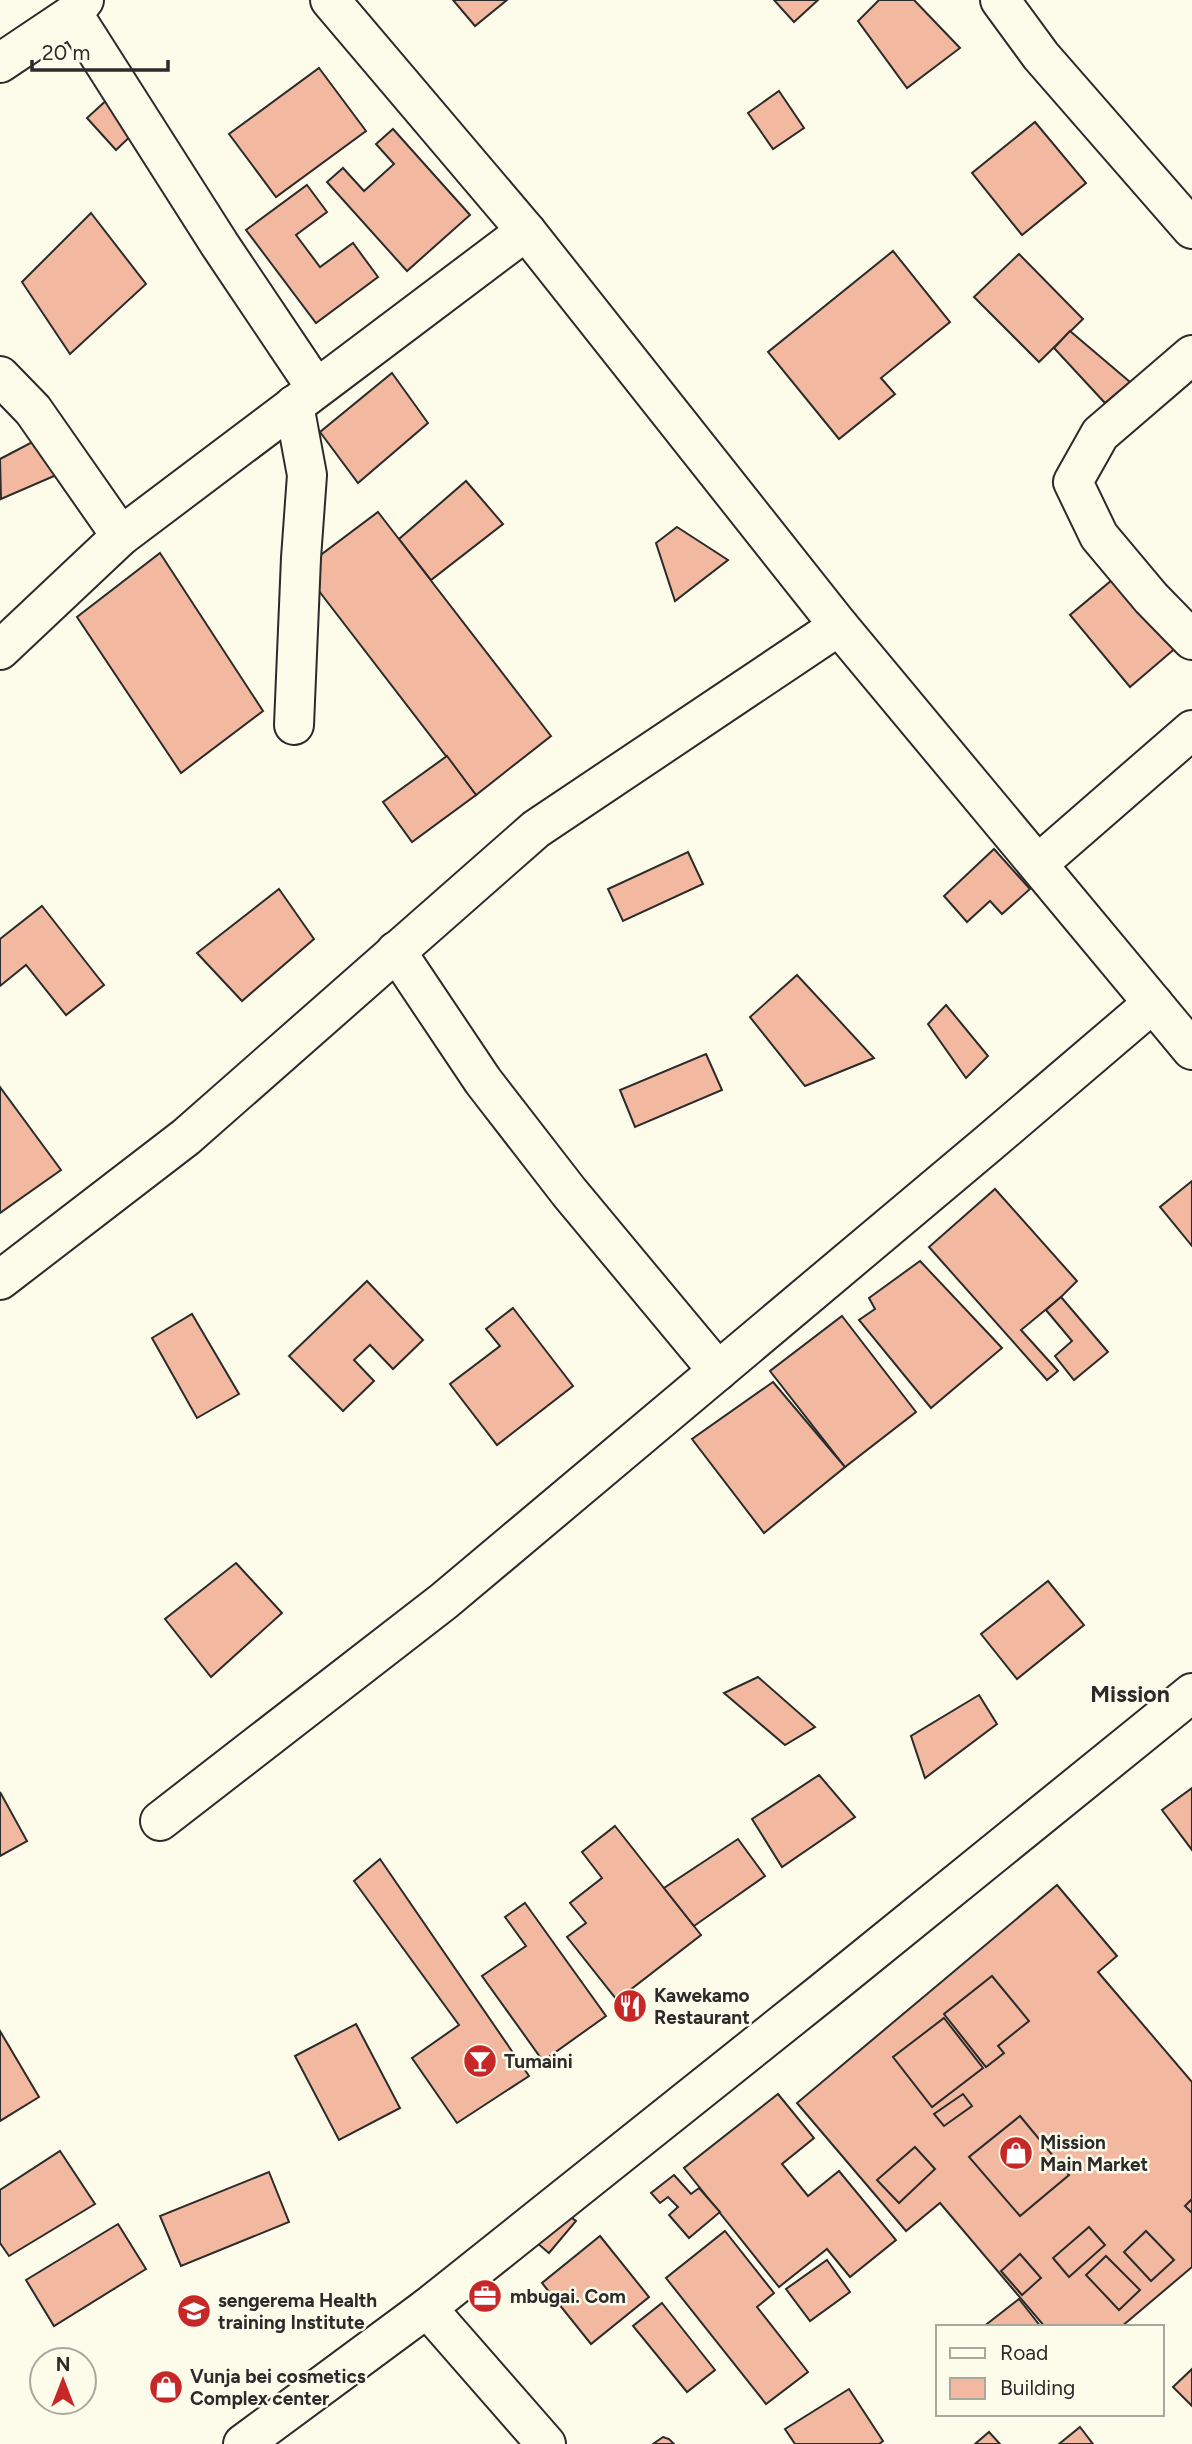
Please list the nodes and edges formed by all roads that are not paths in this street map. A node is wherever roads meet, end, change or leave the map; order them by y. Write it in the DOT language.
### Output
graph roads {
  1 [pos="330,0"];
  2 [pos="1000,0"];
  3 [pos="79,7"];
  4 [pos="0,63"];
  5 [pos="1192,229"];
  6 [pos="526,231"];
  7 [pos="1192,355"];
  8 [pos="0,376"];
  9 [pos="305,396"];
  10 [pos="121,536"];
  11 [pos="839,626"];
  12 [pos="1192,640"];
  13 [pos="0,650"];
  14 [pos="294,725"];
  15 [pos="1192,730"];
  16 [pos="1038,864"];
  17 [pos="396,951"];
  18 [pos="1153,1003"];
  19 [pos="1192,1050"];
  20 [pos="0,1280"];
  21 [pos="718,1371"];
  22 [pos="1192,1693"];
  23 [pos="160,1821"];
  24 [pos="427,2308"];
  25 [pos="243,2444"];
  26 [pos="546,2444"];
  1 -- 6 [label="street"];
  2 -- 5 [label="street"];
  3 -- 4 [label="street"];
  3 -- 9 [label="street"];
  6 -- 9 [label="street"];
  6 -- 11 [label="street"];
  7 -- 12 [label="street"];
  8 -- 10 [label="street"];
  9 -- 10 [label="street"];
  9 -- 14 [label="street"];
  10 -- 13 [label="street"];
  11 -- 16 [label="street"];
  11 -- 17 [label="street"];
  15 -- 16 [label="street"];
  16 -- 18 [label="street"];
  17 -- 20 [label="street"];
  17 -- 21 [label="street"];
  18 -- 19 [label="street"];
  18 -- 21 [label="street"];
  21 -- 23 [label="street"];
  22 -- 24 [label="street"];
  24 -- 25 [label="street"];
  24 -- 26 [label="street"];
}
